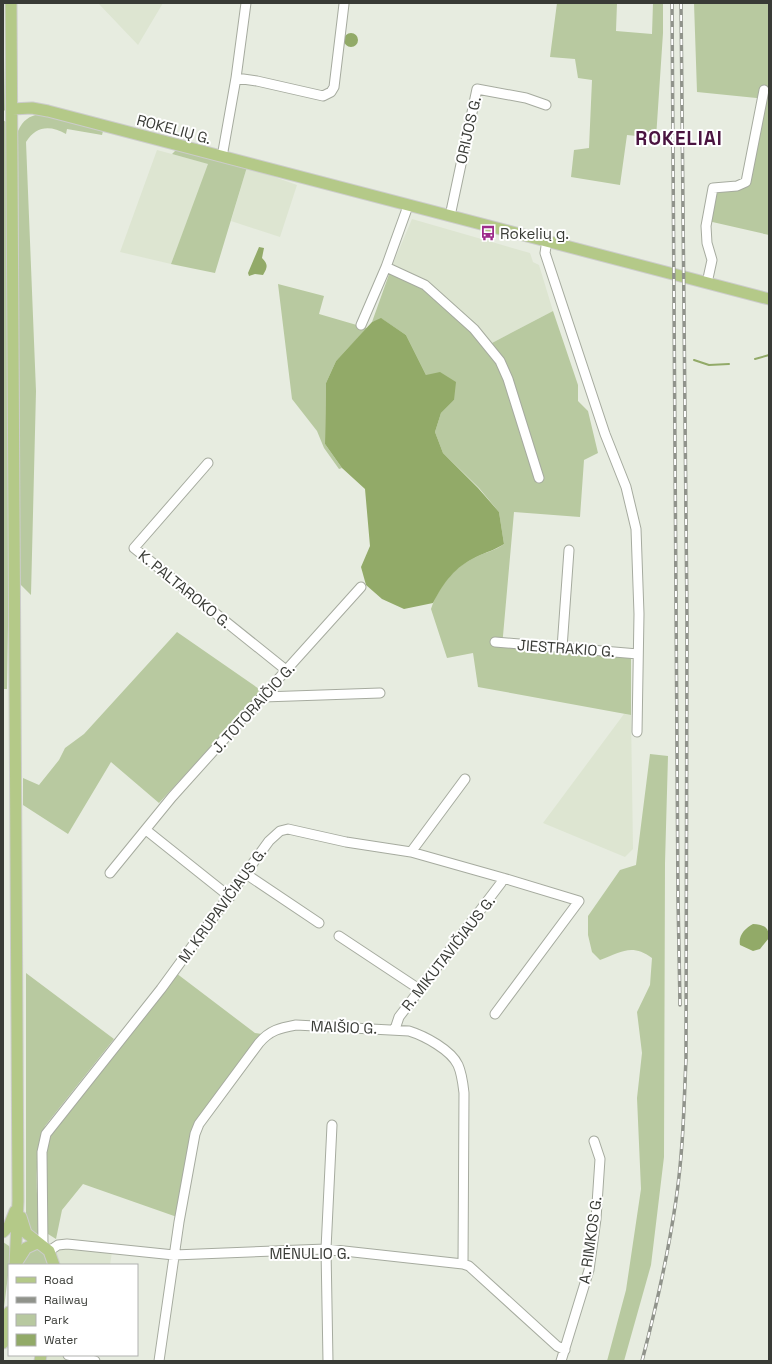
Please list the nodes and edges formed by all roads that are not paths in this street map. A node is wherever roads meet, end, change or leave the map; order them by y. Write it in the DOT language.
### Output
graph roads {
  1 [pos="11,3"];
  2 [pos="246,3"];
  3 [pos="344,4"];
  4 [pos="236,78"];
  5 [pos="764,90"];
  6 [pos="546,105"];
  7 [pos="9,114"];
  8 [pos="222,157"];
  9 [pos="408,206"];
  10 [pos="450,216"];
  11 [pos="547,240"];
  12 [pos="386,267"];
  13 [pos="707,283"];
  14 [pos="769,299"];
  15 [pos="361,325"];
  16 [pos="208,463"];
  17 [pos="539,478"];
  18 [pos="569,550"];
  19 [pos="361,587"];
  20 [pos="495,642"];
  21 [pos="562,648"];
  22 [pos="638,654"];
  23 [pos="286,670"];
  24 [pos="380,693"];
  25 [pos="263,697"];
  26 [pos="637,732"];
  27 [pos="465,779"];
  28 [pos="146,830"];
  29 [pos="411,852"];
  30 [pos="110,873"];
  31 [pos="246,874"];
  32 [pos="504,878"];
  33 [pos="230,897"];
  34 [pos="319,923"];
  35 [pos="340,936"];
  36 [pos="419,990"];
  37 [pos="495,1014"];
  38 [pos="394,1029"];
  39 [pos="332,1125"];
  40 [pos="594,1141"];
  41 [pos="18,1205"];
  42 [pos="3,1232"];
  43 [pos="3,1239"];
  44 [pos="43,1247"];
  45 [pos="326,1249"];
  46 [pos="174,1255"];
  47 [pos="16,1261"];
  48 [pos="53,1264"];
  49 [pos="463,1264"];
  50 [pos="8,1317"];
  51 [pos="3,1343"];
  52 [pos="565,1350"];
  53 [pos="72,1356"];
  54 [pos="95,1361"];
  55 [pos="158,1361"];
  56 [pos="328,1361"];
  57 [pos="561,1361"];
  1 -- 7 [label="main road"];
  2 -- 4 [label="street"];
  3 -- 4 [label="street"];
  4 -- 8 [label="street"];
  5 -- 13 [label="street"];
  6 -- 10 [label="street, ORIJOS G."];
  7 -- 8 [label="main road, ROKELIŲ G."];
  7 -- 41 [label="main road"];
  8 -- 9 [label="main road, ROKELIŲ G."];
  9 -- 10 [label="main road, ROKELIŲ G."];
  9 -- 12 [label="street"];
  10 -- 11 [label="main road, ROKELIŲ G."];
  11 -- 13 [label="main road, ROKELIŲ G."];
  11 -- 22 [label="street"];
  12 -- 15 [label="street"];
  12 -- 17 [label="street"];
  13 -- 14 [label="main road, ROKELIŲ G."];
  16 -- 23 [label="street, K. PALTAROKO G."];
  18 -- 21 [label="street"];
  19 -- 23 [label="street, J. TOTORAIČIO G."];
  20 -- 21 [label="street, JIESTRAKIO G."];
  21 -- 22 [label="street, JIESTRAKIO G."];
  22 -- 26 [label="street"];
  23 -- 25 [label="street, J. TOTORAIČIO G."];
  24 -- 25 [label="street"];
  25 -- 28 [label="street, J. TOTORAIČIO G."];
  27 -- 29 [label="street"];
  28 -- 30 [label="street, J. TOTORAIČIO G."];
  28 -- 33 [label="street"];
  29 -- 31 [label="street, M. KRUPAVIČIAUS G."];
  29 -- 32 [label="street, M. KRUPAVIČIAUS G."];
  31 -- 33 [label="street, M. KRUPAVIČIAUS G."];
  31 -- 34 [label="street"];
  32 -- 36 [label="street, R. MIKUTAVIČIAUS G."];
  32 -- 37 [label="street, M. KRUPAVIČIAUS G."];
  33 -- 44 [label="street, M. KRUPAVIČIAUS G."];
  35 -- 36 [label="street"];
  36 -- 38 [label="street, R. MIKUTAVIČIAUS G."];
  38 -- 46 [label="street, MAIŠIO G."];
  38 -- 49 [label="street, MAIŠIO G."];
  39 -- 45 [label="street"];
  40 -- 52 [label="street, A. RIMKOS G."];
  41 -- 42 [label="main road"];
  41 -- 44 [label="main road"];
  41 -- 47 [label="main road"];
  43 -- 47 [label="main road"];
  44 -- 46 [label="street, MĖNULIO G."];
  44 -- 47 [label="main road"];
  44 -- 48 [label="main road"];
  45 -- 46 [label="street, MĖNULIO G."];
  45 -- 49 [label="street, MĖNULIO G."];
  45 -- 56 [label="street"];
  46 -- 55 [label="street, MAIŠIO G."];
  49 -- 52 [label="street, MĖNULIO G."];
  50 -- 51 [label="main road"];
  52 -- 57 [label="street, A. RIMKOS G."];
  53 -- 54 [label="street"];
}
